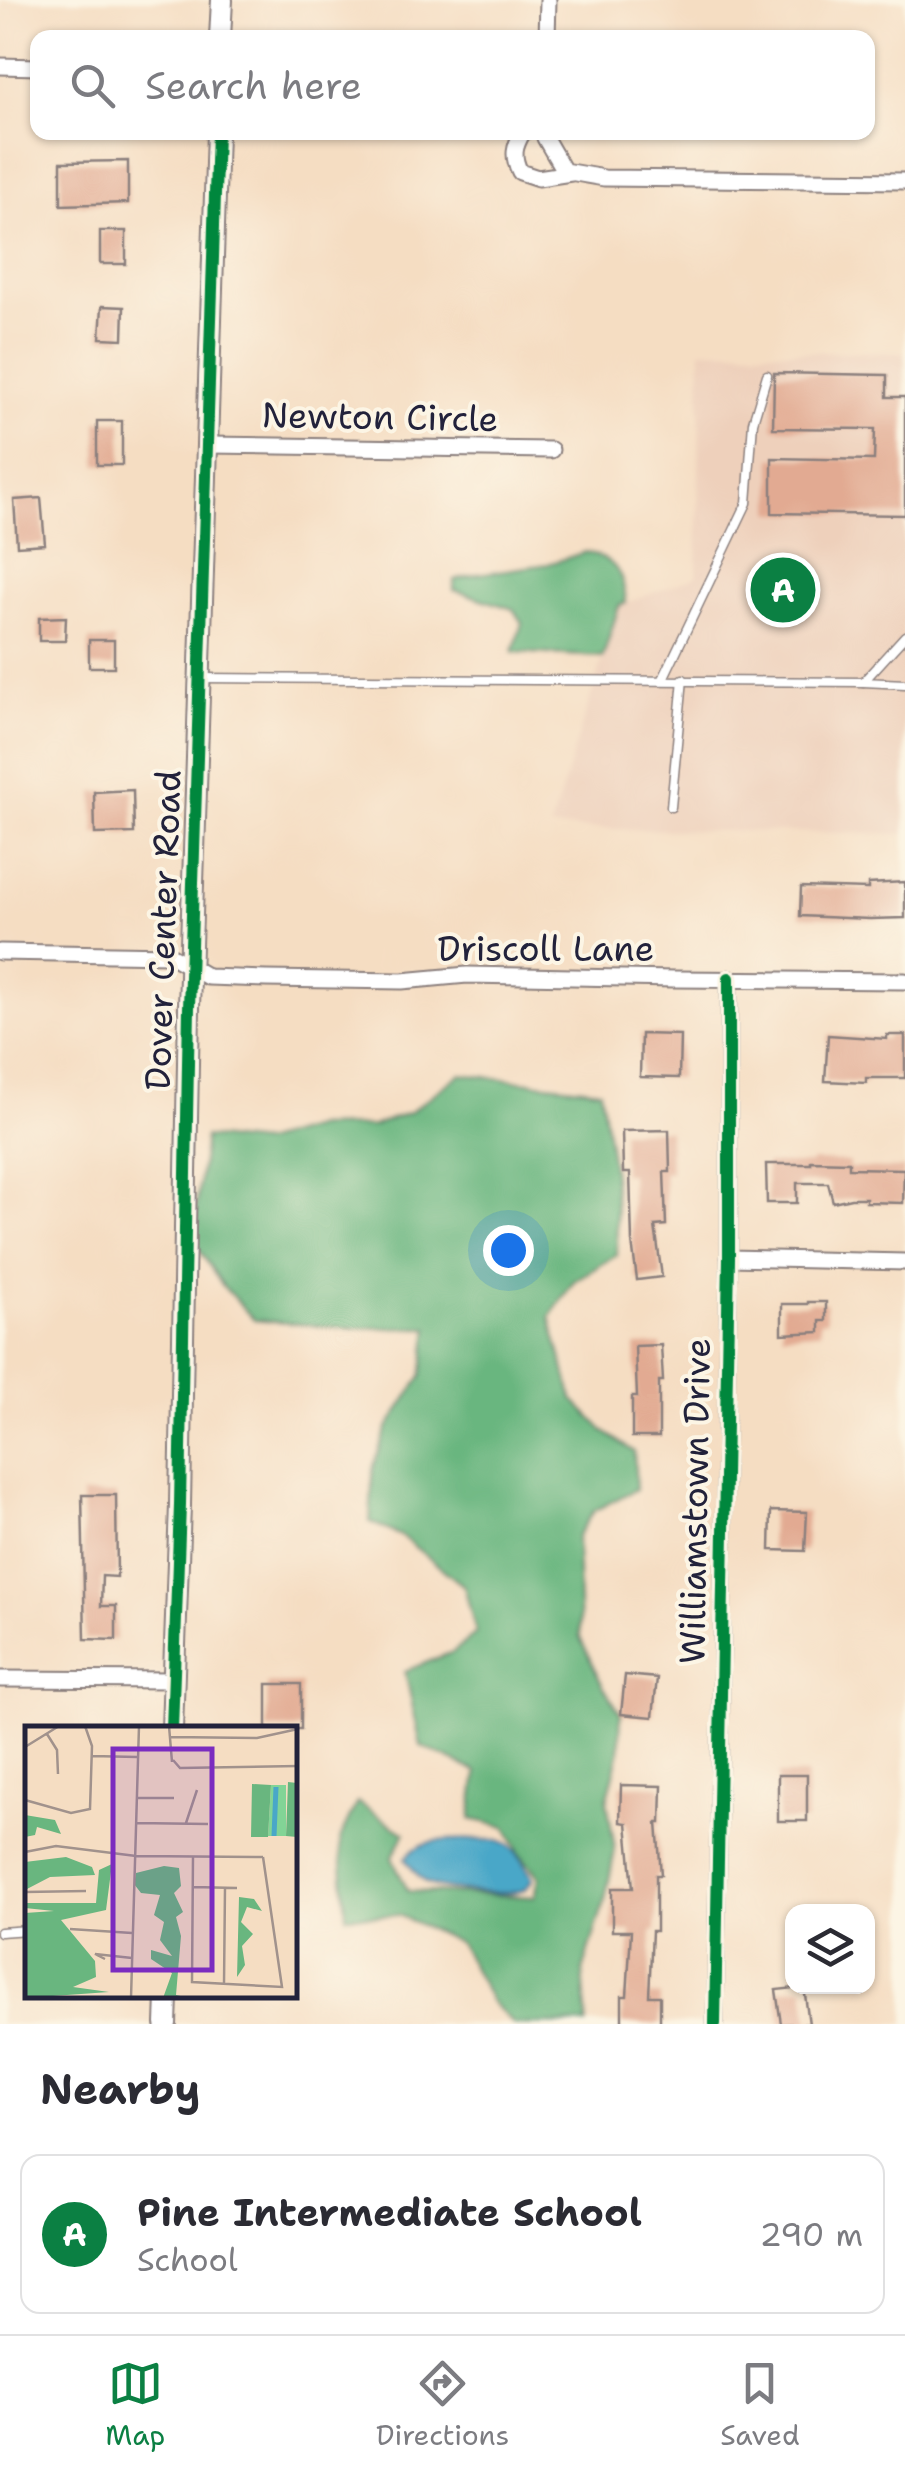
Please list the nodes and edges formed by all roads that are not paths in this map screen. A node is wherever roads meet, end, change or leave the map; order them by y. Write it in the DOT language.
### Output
graph roads {
  1 [pos="222,0"];
  2 [pos="548,0"];
  3 [pos="220,30"];
  4 [pos="547,30"];
  5 [pos="0,66"];
  6 [pos="30,67"];
  7 [pos="217,140"];
  8 [pos="520,140"];
  9 [pos="546,140"];
  10 [pos="572,172"];
  11 [pos="905,181"];
  12 [pos="767,375"];
  13 [pos="208,445"];
  14 [pos="551,450"];
  15 [pos="905,636"];
  16 [pos="201,678"];
  17 [pos="663,679"];
  18 [pos="683,679"];
  19 [pos="862,682"];
  20 [pos="905,684"];
  21 [pos="671,807"];
  22 [pos="0,952"];
  23 [pos="191,966"];
  24 [pos="729,978"];
  25 [pos="905,981"];
  26 [pos="729,1258"];
  27 [pos="905,1262"];
  28 [pos="0,1679"];
  29 [pos="173,1680"];
  30 [pos="172,1726"];
  31 [pos="25,1930"];
  32 [pos="0,1932"];
  33 [pos="167,1999"];
  34 [pos="166,2024"];
  35 [pos="715,2024"];
  1 -- 3 [label="street"];
  2 -- 4 [label="street"];
  5 -- 6 [label="street"];
  7 -- 13 [label="street, Dover Center Road"];
  8 -- 10 [label="street"];
  9 -- 10 [label="street"];
  10 -- 11 [label="street"];
  12 -- 17 [label="lane"];
  13 -- 14 [label="street, Newton Circle"];
  13 -- 16 [label="street, Dover Center Road"];
  15 -- 19 [label="lane"];
  16 -- 17 [label="lane"];
  16 -- 23 [label="street, Dover Center Road"];
  17 -- 18 [label="lane"];
  18 -- 19 [label="lane"];
  18 -- 21 [label="lane"];
  19 -- 20 [label="lane"];
  22 -- 23 [label="street, Driscoll Lane"];
  23 -- 24 [label="street, Driscoll Lane"];
  23 -- 29 [label="street, Dover Center Road"];
  24 -- 25 [label="street, Driscoll Lane"];
  24 -- 26 [label="street, Williamstown Drive"];
  26 -- 27 [label="street"];
  26 -- 35 [label="street, Williamstown Drive"];
  28 -- 29 [label="street"];
  29 -- 30 [label="street, Dover Center Road"];
  31 -- 32 [label="lane"];
  33 -- 34 [label="street"];
}
